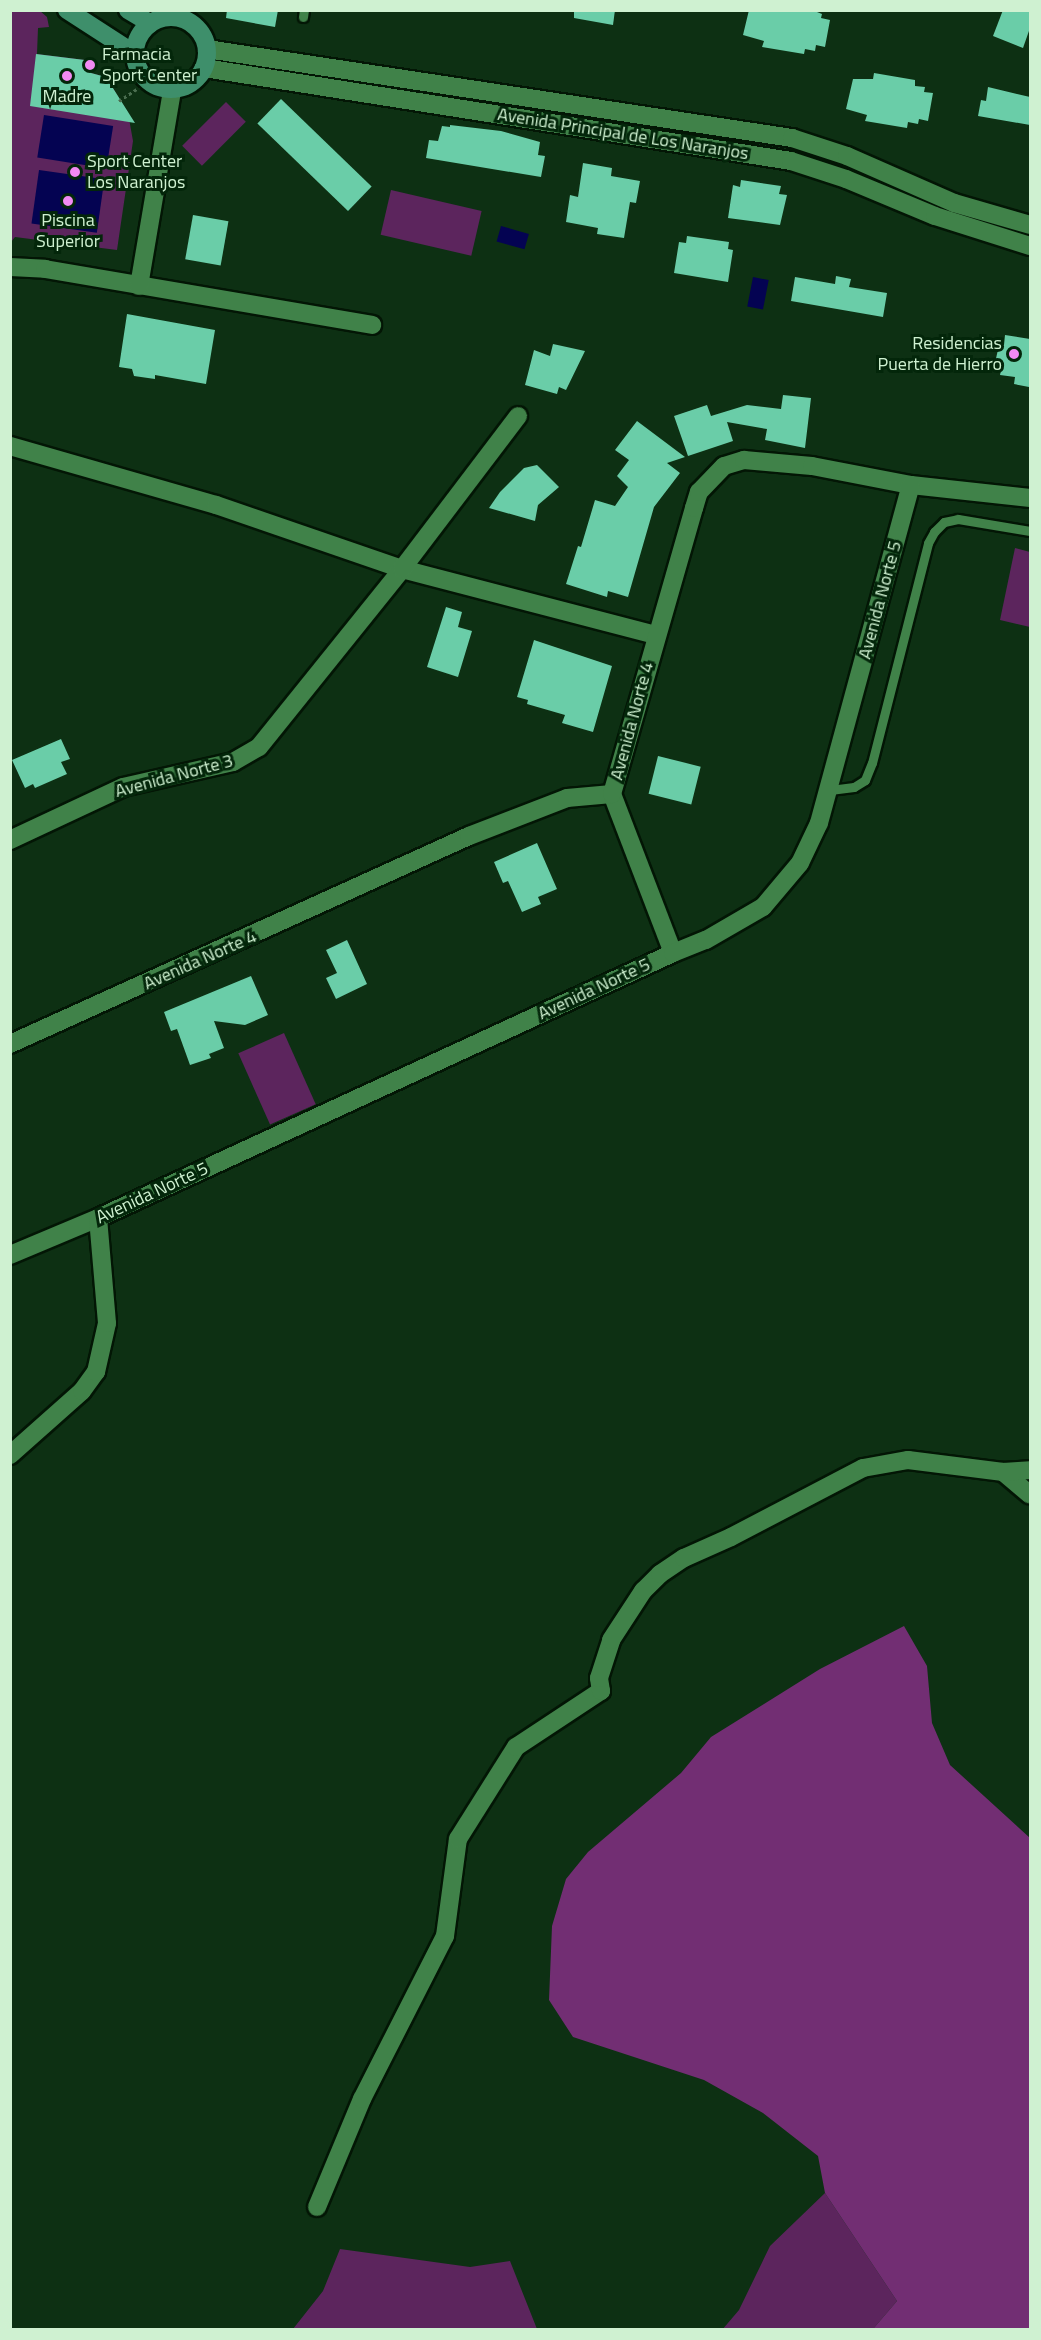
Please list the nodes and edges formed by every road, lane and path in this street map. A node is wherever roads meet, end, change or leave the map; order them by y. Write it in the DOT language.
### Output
graph roads {
  1 [pos="67,10"];
  2 [pos="128,10"];
  3 [pos="172,14"];
  4 [pos="150,23"];
  5 [pos="207,49"];
  6 [pos="135,54"];
  7 [pos="204,68"];
  8 [pos="143,85"];
  9 [pos="172,90"];
  10 [pos="119,101"];
  11 [pos="1030,225"];
  12 [pos="1030,246"];
  13 [pos="10,267"];
  14 [pos="139,286"];
  15 [pos="372,325"];
  16 [pos="518,416"];
  17 [pos="10,446"];
  18 [pos="911,485"];
  19 [pos="1030,498"];
  20 [pos="1030,531"];
  21 [pos="402,568"];
  22 [pos="656,635"];
  23 [pos="830,790"];
  24 [pos="612,794"];
  25 [pos="10,840"];
  26 [pos="673,953"];
  27 [pos="10,1044"];
  28 [pos="98,1218"];
  29 [pos="10,1255"];
  30 [pos="10,1455"];
  31 [pos="1030,1470"];
  32 [pos="1003,1472"];
  33 [pos="1030,1495"];
  34 [pos="317,2207"];
  1 -- 6 [label="main road"];
  2 -- 4 [label="main road"];
  3 -- 4 [label="main road"];
  3 -- 5 [label="main road"];
  4 -- 6 [label="main road"];
  5 -- 7 [label="main road"];
  5 -- 11 [label="street, Avenida Principal de Los Naranjos"];
  6 -- 9 [label="main road"];
  7 -- 9 [label="main road"];
  7 -- 12 [label="street, Avenida Principal de Los Naranjos"];
  8 -- 10 [label="path"];
  9 -- 14 [label="street"];
  13 -- 14 [label="street"];
  14 -- 15 [label="street"];
  16 -- 21 [label="street, Avenida Norte 3"];
  17 -- 21 [label="street"];
  18 -- 19 [label="street, Avenida Norte 4"];
  18 -- 22 [label="street, Avenida Norte 4"];
  18 -- 23 [label="street, Avenida Norte 5"];
  20 -- 23 [label="lane"];
  21 -- 22 [label="street"];
  21 -- 25 [label="street, Avenida Norte 3"];
  22 -- 24 [label="street, Avenida Norte 4"];
  23 -- 26 [label="street, Avenida Norte 5"];
  24 -- 26 [label="street"];
  24 -- 27 [label="street, Avenida Norte 4"];
  26 -- 28 [label="street, Avenida Norte 5"];
  28 -- 29 [label="street, Avenida Norte 5"];
  28 -- 30 [label="street"];
  31 -- 32 [label="street"];
  32 -- 33 [label="street"];
  32 -- 34 [label="street"];
}
